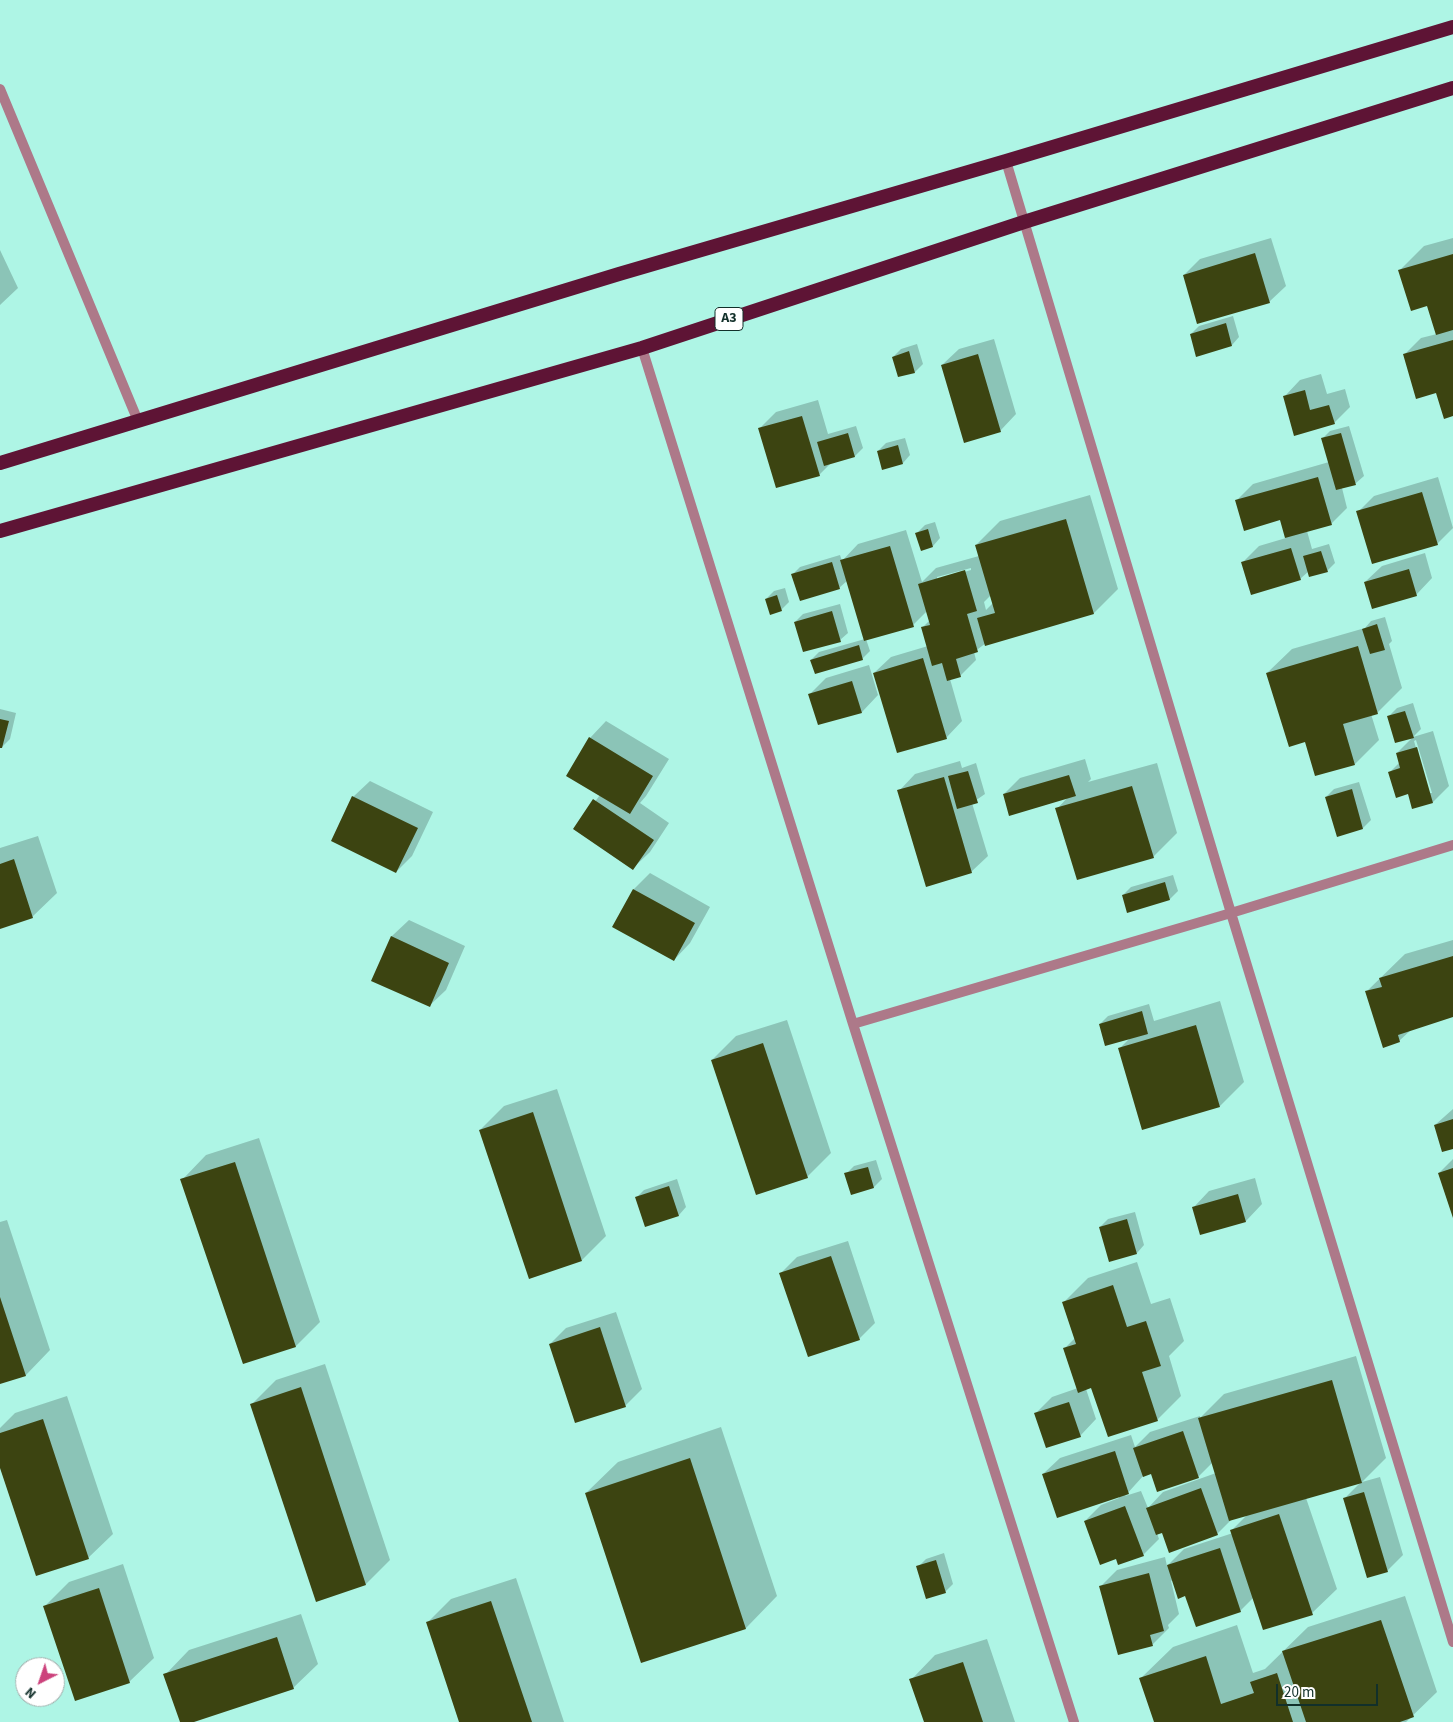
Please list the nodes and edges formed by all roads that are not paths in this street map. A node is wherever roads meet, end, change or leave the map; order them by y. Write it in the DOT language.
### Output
graph roads {
  1 [pos="1453,27"];
  2 [pos="1453,88"];
  3 [pos="0,89"];
  4 [pos="1006,161"];
  5 [pos="1024,222"];
  6 [pos="642,348"];
  7 [pos="138,421"];
  8 [pos="0,463"];
  9 [pos="0,531"];
  10 [pos="1453,844"];
  11 [pos="1231,913"];
  12 [pos="853,1024"];
  13 [pos="1453,1642"];
  14 [pos="1074,1722"];
  1 -- 4 [label="highway"];
  2 -- 5 [label="highway, A3"];
  3 -- 7 [label="street"];
  4 -- 5 [label="street"];
  4 -- 7 [label="highway"];
  5 -- 6 [label="highway, A3"];
  5 -- 11 [label="street"];
  6 -- 9 [label="highway, A3"];
  6 -- 12 [label="street"];
  7 -- 8 [label="highway"];
  10 -- 11 [label="street"];
  11 -- 12 [label="street"];
  11 -- 13 [label="street"];
  12 -- 14 [label="street"];
}
